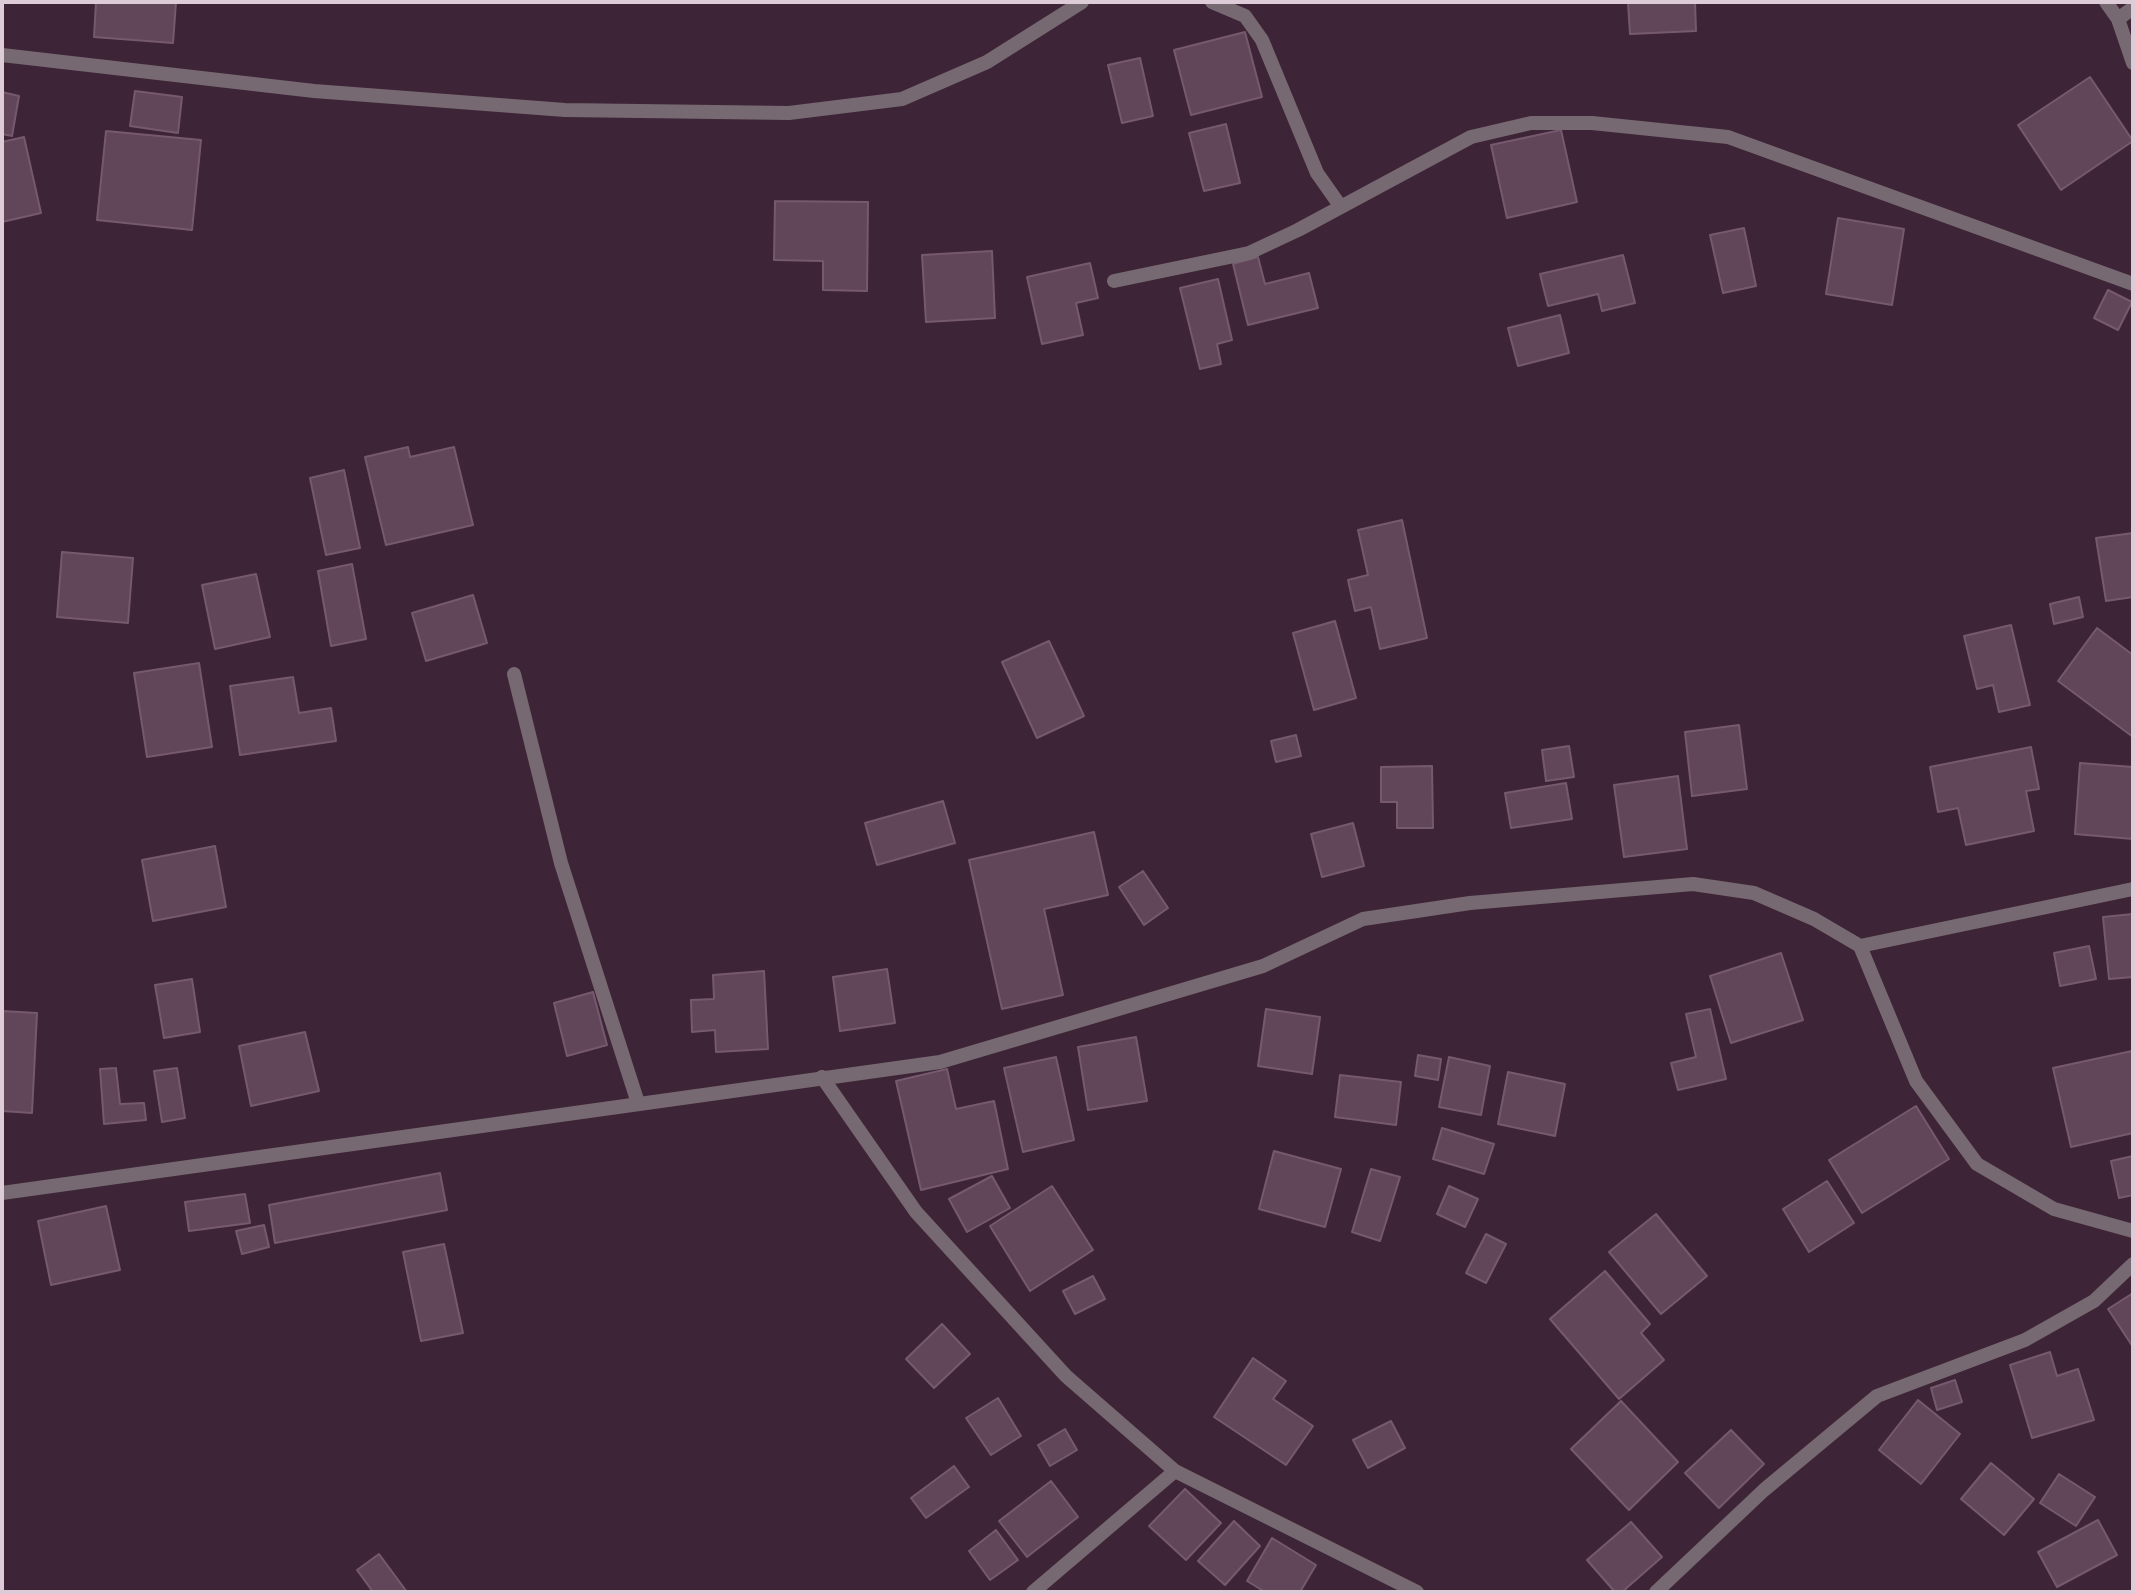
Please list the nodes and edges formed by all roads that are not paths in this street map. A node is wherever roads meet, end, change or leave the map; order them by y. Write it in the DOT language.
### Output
graph roads {
  1 [pos="1082,2"];
  2 [pos="1212,2"];
  3 [pos="2106,2"];
  4 [pos="2133,8"];
  5 [pos="2118,19"];
  6 [pos="2,55"];
  7 [pos="2133,63"];
  8 [pos="1341,207"];
  9 [pos="1114,281"];
  10 [pos="2133,284"];
  11 [pos="514,674"];
  12 [pos="2133,889"];
  13 [pos="1860,946"];
  14 [pos="822,1077"];
  15 [pos="638,1103"];
  16 [pos="2,1193"];
  17 [pos="2133,1231"];
  18 [pos="2133,1264"];
  19 [pos="1175,1471"];
  20 [pos="1033,1592"];
  21 [pos="1417,1592"];
  22 [pos="1656,1592"];
  1 -- 6 [label="street"];
  2 -- 8 [label="street"];
  3 -- 5 [label="street"];
  4 -- 5 [label="street"];
  5 -- 7 [label="street"];
  8 -- 9 [label="street"];
  8 -- 10 [label="street"];
  11 -- 15 [label="street"];
  12 -- 13 [label="street"];
  13 -- 14 [label="street"];
  13 -- 17 [label="street"];
  14 -- 15 [label="street"];
  14 -- 19 [label="street"];
  15 -- 16 [label="street"];
  18 -- 22 [label="street"];
  19 -- 20 [label="street"];
  19 -- 21 [label="street"];
}
